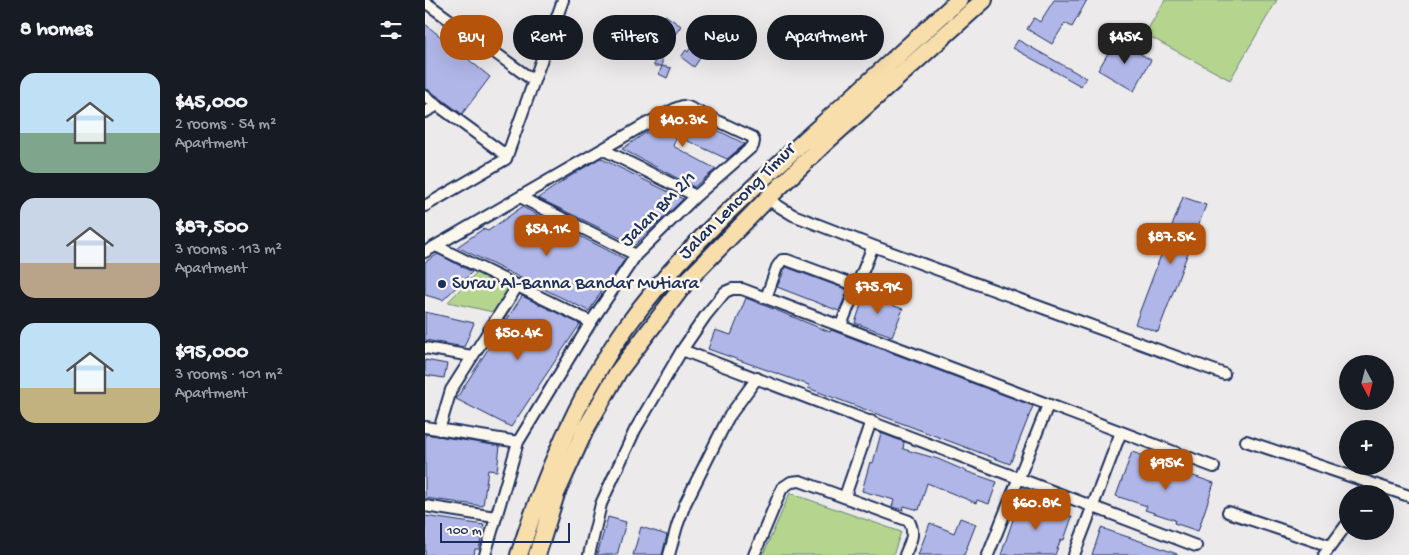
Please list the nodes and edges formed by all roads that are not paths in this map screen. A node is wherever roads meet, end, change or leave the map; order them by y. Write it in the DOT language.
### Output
graph roads {
  1 [pos="959,0"];
  2 [pos="984,0"];
  3 [pos="560,1"];
  4 [pos="425,2"];
  5 [pos="534,81"];
  6 [pos="425,96"];
  7 [pos="438,105"];
  8 [pos="425,112"];
  9 [pos="603,150"];
  10 [pos="507,156"];
  11 [pos="696,196"];
  12 [pos="520,197"];
  13 [pos="767,199"];
  14 [pos="425,206"];
  15 [pos="436,246"];
  16 [pos="873,246"];
  17 [pos="425,252"];
  18 [pos="636,256"];
  19 [pos="518,286"];
  20 [pos="857,286"];
  21 [pos="766,298"];
  22 [pos="591,322"];
  23 [pos="841,326"];
  24 [pos="425,348"];
  25 [pos="682,350"];
  26 [pos="472,356"];
  27 [pos="1224,374"];
  28 [pos="757,378"];
  29 [pos="1049,405"];
  30 [pos="871,421"];
  31 [pos="425,428"];
  32 [pos="439,430"];
  33 [pos="1121,432"];
  34 [pos="1246,441"];
  35 [pos="518,442"];
  36 [pos="1214,467"];
  37 [pos="1018,478"];
  38 [pos="1363,485"];
  39 [pos="1394,493"];
  40 [pos="845,496"];
  41 [pos="1409,496"];
  42 [pos="425,506"];
  43 [pos="1092,506"];
  44 [pos="1228,512"];
  45 [pos="495,517"];
  46 [pos="1339,535"];
  47 [pos="1195,546"];
  48 [pos="1327,551"];
  49 [pos="485,555"];
  50 [pos="519,555"];
  51 [pos="537,555"];
  52 [pos="589,555"];
  53 [pos="669,555"];
  54 [pos="754,555"];
  55 [pos="905,555"];
  56 [pos="988,555"];
  57 [pos="1074,555"];
  1 -- 50 [label="highway, Jalan Lencong Timur"];
  2 -- 13 [label="highway, Jalan Lencong Timur"];
  3 -- 5 [label="street"];
  4 -- 5 [label="street"];
  5 -- 10 [label="street"];
  6 -- 7 [label="street"];
  7 -- 8 [label="street"];
  7 -- 10 [label="street"];
  9 -- 11 [label="street"];
  9 -- 11 [label="street, Jalan BM 2/1"];
  9 -- 12 [label="street"];
  10 -- 14 [label="street"];
  11 -- 18 [label="street, Jalan BM 2/1"];
  12 -- 15 [label="street"];
  12 -- 18 [label="street"];
  13 -- 16 [label="street"];
  13 -- 51 [label="highway, Jalan Lencong Timur"];
  15 -- 17 [label="street"];
  15 -- 19 [label="street"];
  16 -- 20 [label="street"];
  16 -- 27 [label="street"];
  18 -- 22 [label="street, Jalan BM 2/1"];
  19 -- 22 [label="street"];
  19 -- 26 [label="street"];
  20 -- 21 [label="street"];
  20 -- 23 [label="street"];
  21 -- 23 [label="street"];
  21 -- 25 [label="street"];
  22 -- 35 [label="street, Jalan BM 2/1"];
  23 -- 29 [label="street"];
  24 -- 26 [label="street"];
  25 -- 28 [label="street"];
  25 -- 52 [label="street"];
  26 -- 32 [label="street"];
  28 -- 30 [label="street"];
  28 -- 53 [label="street"];
  29 -- 33 [label="street"];
  29 -- 37 [label="street"];
  30 -- 37 [label="street"];
  30 -- 40 [label="street"];
  31 -- 32 [label="street"];
  32 -- 35 [label="street"];
  33 -- 36 [label="street"];
  33 -- 43 [label="street"];
  34 -- 38 [label="street"];
  35 -- 45 [label="street, Jalan BM 2/1"];
  37 -- 43 [label="street"];
  37 -- 56 [label="street"];
  39 -- 41 [label="street"];
  40 -- 54 [label="street"];
  40 -- 55 [label="street"];
  42 -- 45 [label="street"];
  43 -- 47 [label="street"];
  43 -- 57 [label="street"];
  44 -- 48 [label="street"];
  45 -- 49 [label="street, Jalan BM 2/1"];
  46 -- 48 [label="street"];
}
